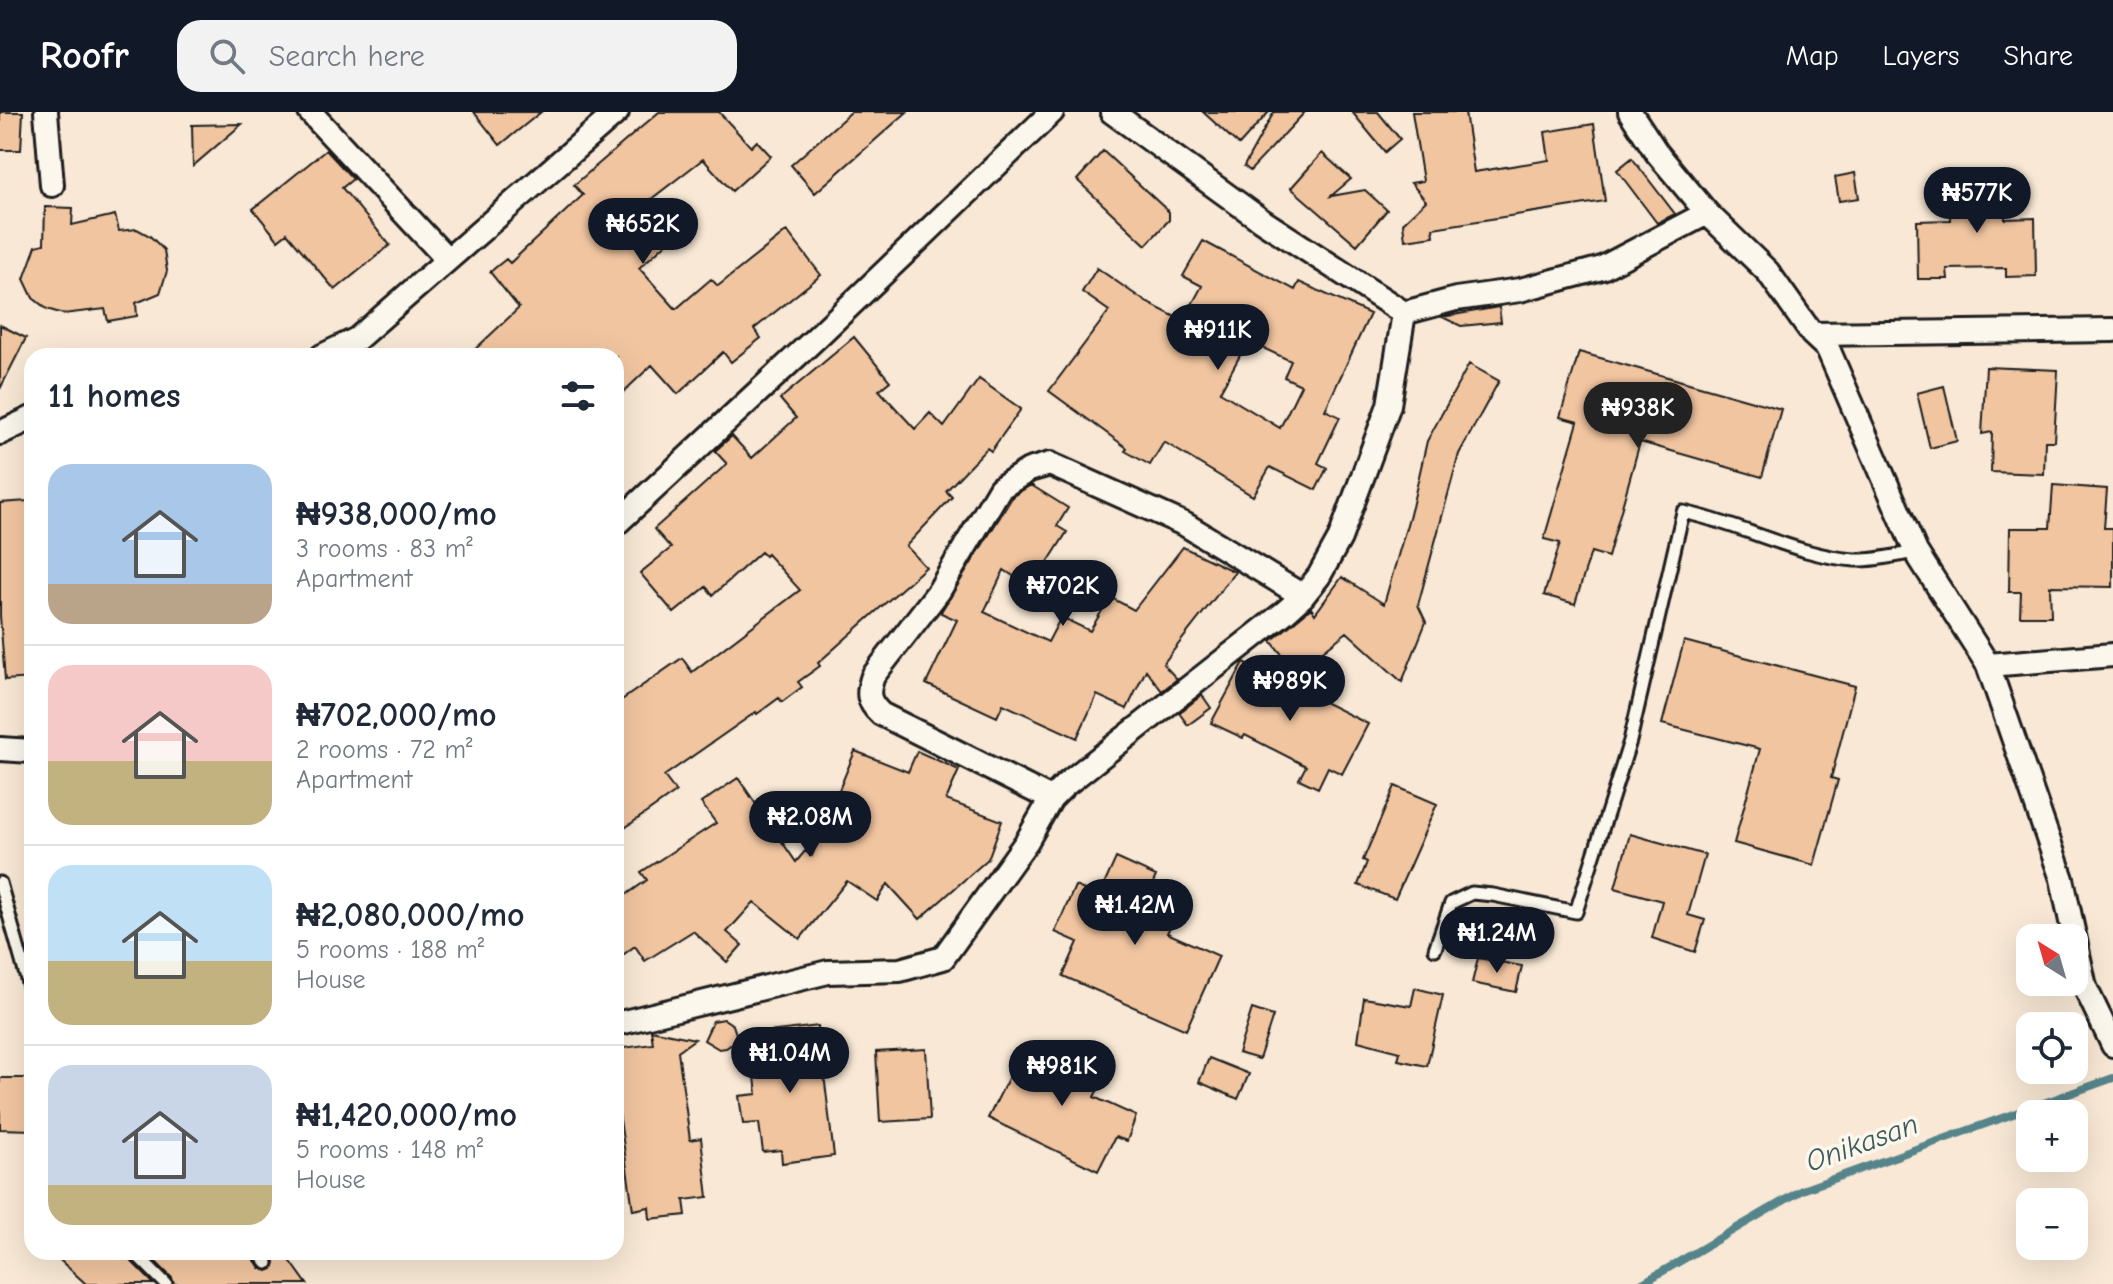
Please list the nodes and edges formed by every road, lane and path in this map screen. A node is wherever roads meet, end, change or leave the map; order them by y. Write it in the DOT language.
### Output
graph roads {
  1 [pos="46,112"];
  2 [pos="310,112"];
  3 [pos="617,112"];
  4 [pos="1052,112"];
  5 [pos="1112,112"];
  6 [pos="1630,112"];
  7 [pos="52,185"];
  8 [pos="1707,213"];
  9 [pos="447,259"];
  10 [pos="1404,313"];
  11 [pos="2113,330"];
  12 [pos="1812,334"];
  13 [pos="365,347"];
  14 [pos="24,422"];
  15 [pos="0,433"];
  16 [pos="624,517"];
  17 [pos="1916,552"];
  18 [pos="1303,596"];
  19 [pos="2113,655"];
  20 [pos="1988,665"];
  21 [pos="0,749"];
  22 [pos="24,750"];
  23 [pos="1051,799"];
  24 [pos="0,883"];
  25 [pos="1435,949"];
  26 [pos="24,968"];
  27 [pos="624,1022"];
  28 [pos="2113,1045"];
  29 [pos="142,1260"];
  30 [pos="265,1260"];
  31 [pos="267,1263"];
  32 [pos="166,1284"];
  1 -- 7 [label="street"];
  2 -- 9 [label="street"];
  3 -- 9 [label="street"];
  4 -- 16 [label="street"];
  5 -- 10 [label="street"];
  6 -- 8 [label="street"];
  8 -- 10 [label="street"];
  8 -- 12 [label="street"];
  9 -- 13 [label="street"];
  10 -- 18 [label="street"];
  11 -- 12 [label="street"];
  12 -- 17 [label="street"];
  14 -- 15 [label="street"];
  17 -- 20 [label="street"];
  17 -- 25 [label="lane"];
  18 -- 23 [label="street"];
  18 -- 23 [label="street"];
  19 -- 20 [label="street"];
  20 -- 28 [label="street"];
  21 -- 22 [label="street"];
  23 -- 27 [label="street"];
  24 -- 26 [label="lane"];
  29 -- 32 [label="lane"];
  30 -- 31 [label="lane"];
}
